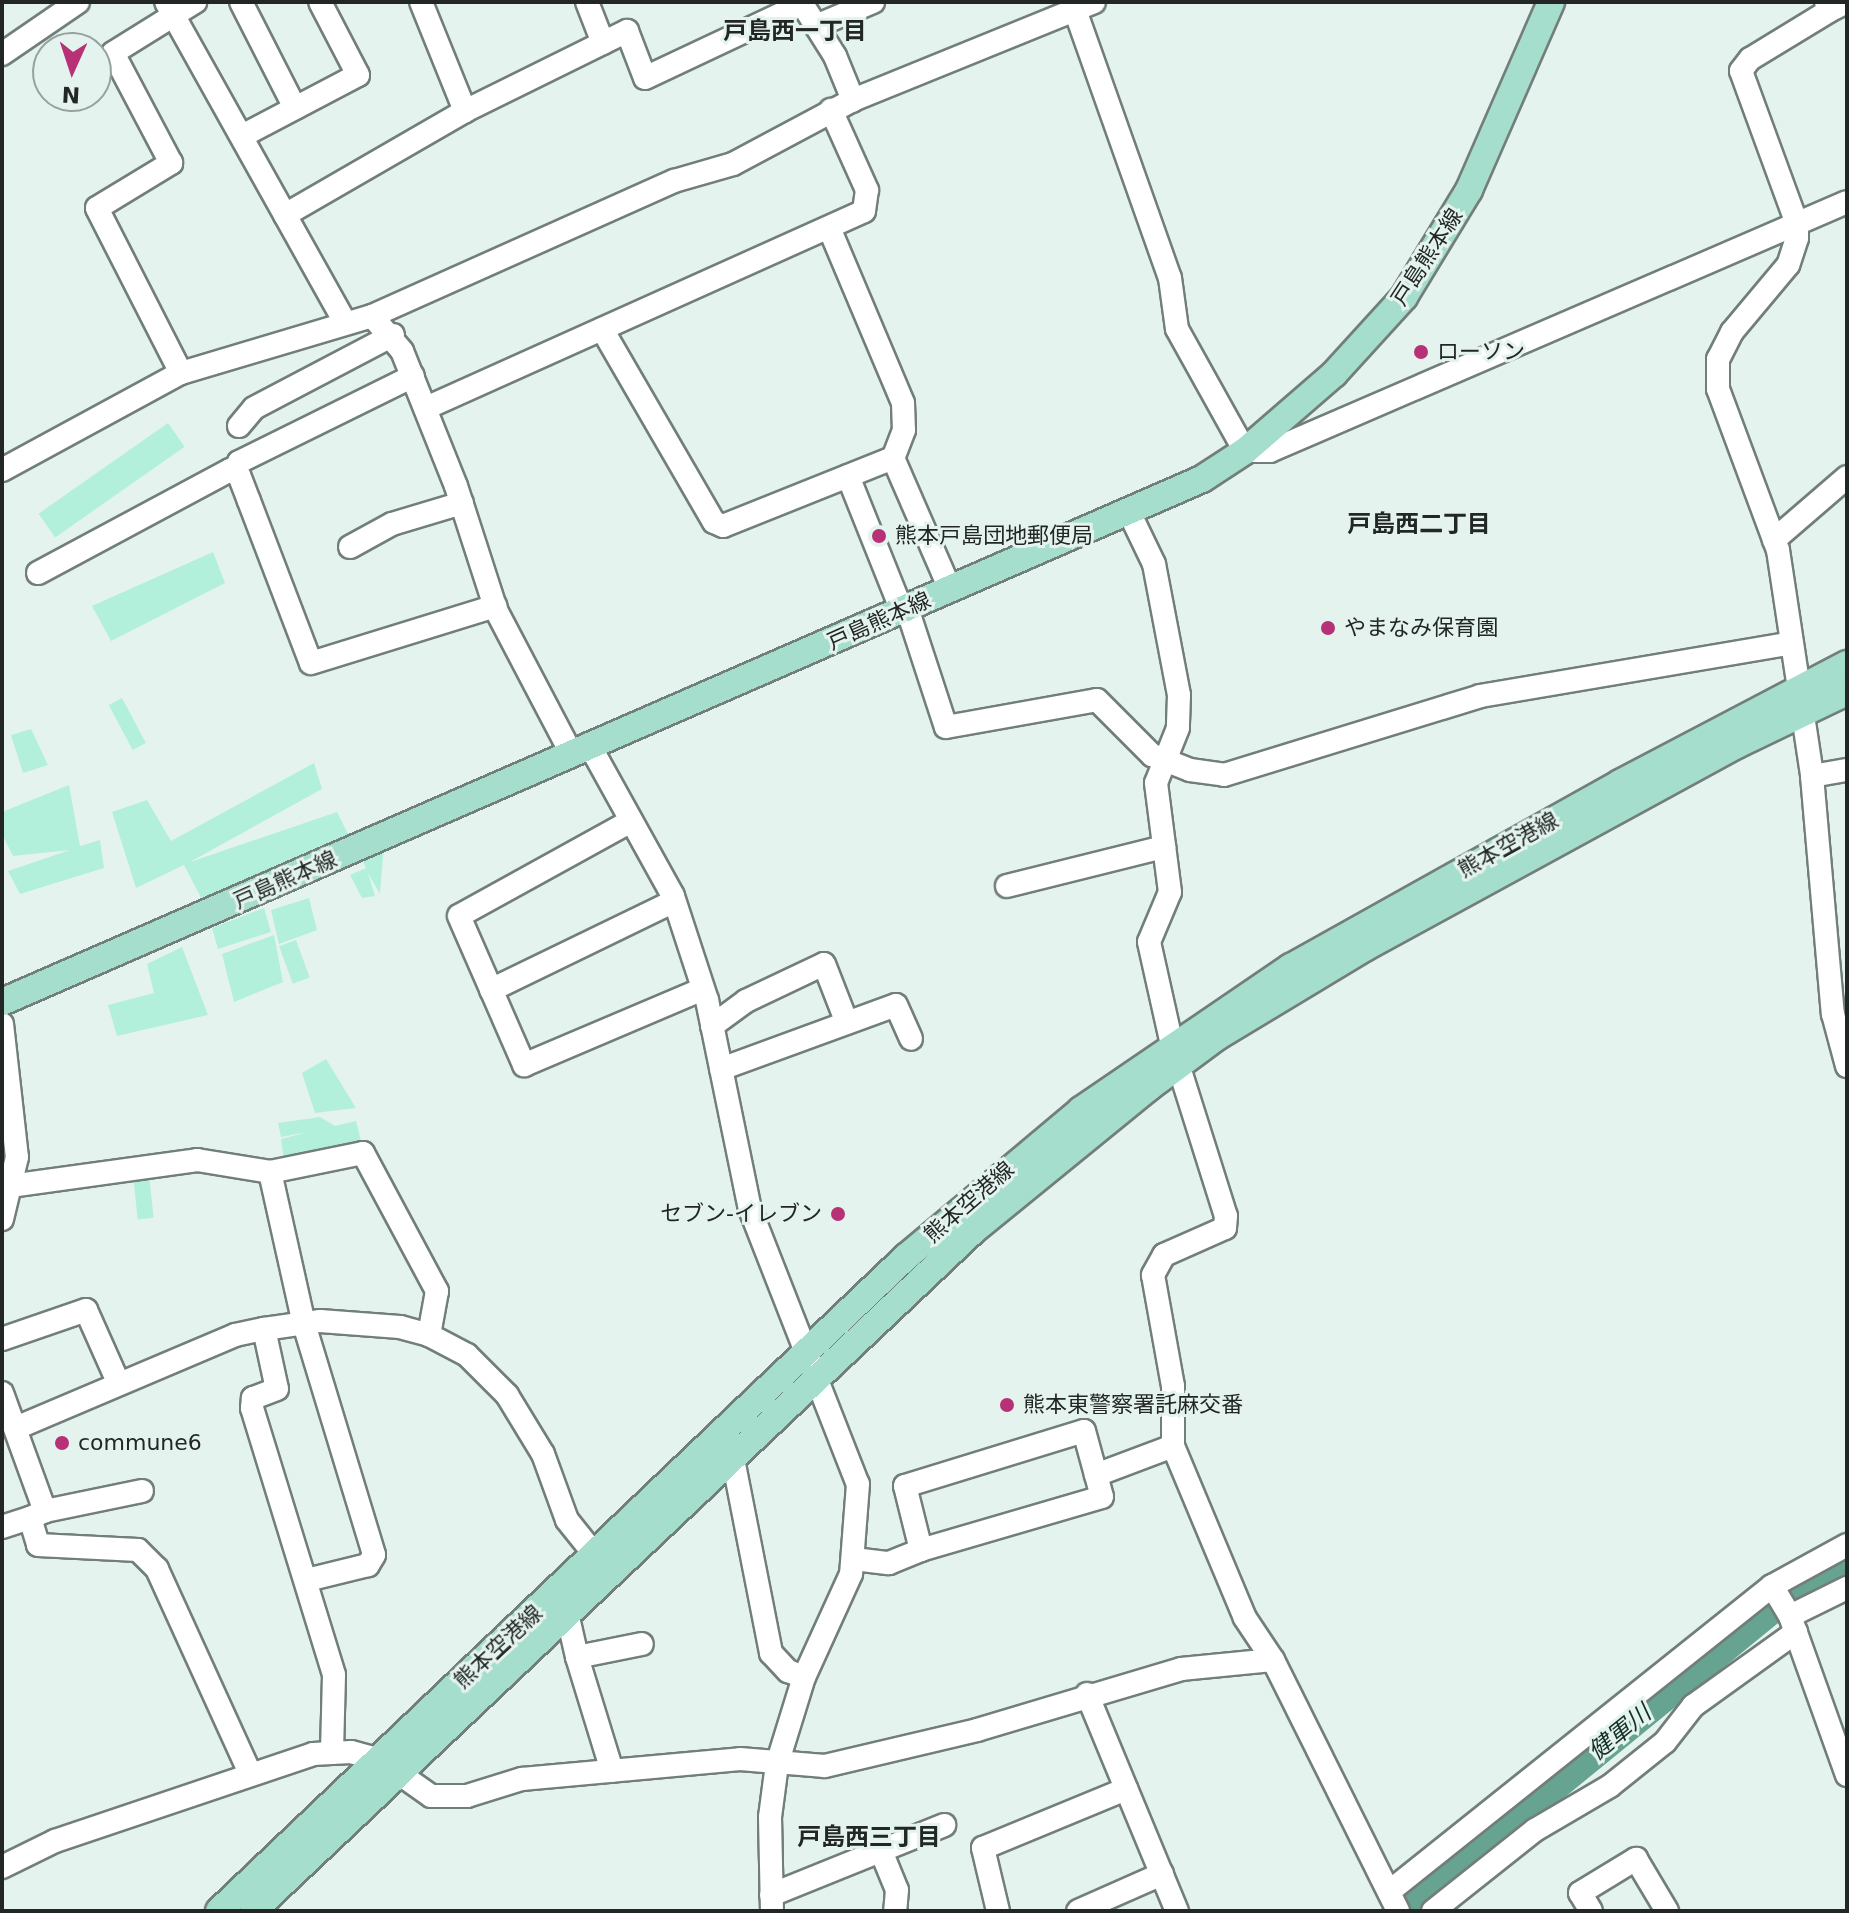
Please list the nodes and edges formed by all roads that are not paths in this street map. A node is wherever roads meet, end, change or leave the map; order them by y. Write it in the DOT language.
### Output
graph roads {
  1 [pos="78,2"];
  2 [pos="195,2"];
  3 [pos="241,2"];
  4 [pos="320,2"];
  5 [pos="421,2"];
  6 [pos="587,2"];
  7 [pos="873,2"];
  8 [pos="1551,2"];
  9 [pos="802,3"];
  10 [pos="1834,5"];
  11 [pos="1068,8"];
  12 [pos="170,9"];
  13 [pos="816,26"];
  14 [pos="603,43"];
  15 [pos="2,54"];
  16 [pos="853,100"];
  17 [pos="295,108"];
  18 [pos="831,110"];
  19 [pos="465,111"];
  20 [pos="242,136"];
  21 [pos="1847,202"];
  22 [pos="285,215"];
  23 [pos="1797,224"];
  24 [pos="830,230"];
  25 [pos="372,316"];
  26 [pos="344,321"];
  27 [pos="602,329"];
  28 [pos="393,335"];
  29 [pos="181,373"];
  30 [pos="413,376"];
  31 [pos="426,408"];
  32 [pos="239,426"];
  33 [pos="1245,451"];
  34 [pos="893,458"];
  35 [pos="2,470"];
  36 [pos="234,472"];
  37 [pos="848,476"];
  38 [pos="1847,477"];
  39 [pos="462,503"];
  40 [pos="1129,512"];
  41 [pos="1774,540"];
  42 [pos="350,547"];
  43 [pos="38,573"];
  44 [pos="950,589"];
  45 [pos="495,606"];
  46 [pos="905,609"];
  47 [pos="1792,643"];
  48 [pos="1847,664"];
  49 [pos="1847,692"];
  50 [pos="1801,699"];
  51 [pos="581,750"];
  52 [pos="1164,761"];
  53 [pos="1847,770"];
  54 [pos="1812,776"];
  55 [pos="631,821"];
  56 [pos="1164,847"];
  57 [pos="1007,886"];
  58 [pos="674,901"];
  59 [pos="703,989"];
  60 [pos="491,990"];
  61 [pos="2,1002"];
  62 [pos="847,1023"];
  63 [pos="2,1024"];
  64 [pos="712,1026"];
  65 [pos="911,1039"];
  66 [pos="1176,1055"];
  67 [pos="1847,1066"];
  68 [pos="721,1069"];
  69 [pos="270,1172"];
  70 [pos="10,1186"];
  71 [pos="2,1219"];
  72 [pos="304,1324"];
  73 [pos="264,1329"];
  74 [pos="429,1335"];
  75 [pos="2,1339"];
  76 [pos="805,1353"];
  77 [pos="817,1377"];
  78 [pos="119,1384"];
  79 [pos="2,1393"];
  80 [pos="16,1428"];
  81 [pos="1173,1446"];
  82 [pos="733,1459"];
  83 [pos="1096,1475"];
  84 [pos="142,1491"];
  85 [pos="37,1514"];
  86 [pos="2,1527"];
  87 [pos="1847,1545"];
  88 [pos="921,1550"];
  89 [pos="595,1555"];
  90 [pos="854,1559"];
  91 [pos="307,1580"];
  92 [pos="1772,1586"];
  93 [pos="1847,1588"];
  94 [pos="567,1613"];
  95 [pos="1793,1624"];
  96 [pos="642,1644"];
  97 [pos="577,1657"];
  98 [pos="1273,1660"];
  99 [pos="804,1677"];
  100 [pos="1087,1694"];
  101 [pos="332,1753"];
  102 [pos="777,1764"];
  103 [pos="389,1765"];
  104 [pos="612,1771"];
  105 [pos="250,1773"];
  106 [pos="1847,1775"];
  107 [pos="1126,1789"];
  108 [pos="944,1825"];
  109 [pos="881,1851"];
  110 [pos="2,1867"];
  111 [pos="1162,1874"];
  112 [pos="1394,1901"];
  113 [pos="772,1903"];
  114 [pos="219,1911"];
  115 [pos="253,1911"];
  116 [pos="895,1911"];
  117 [pos="998,1911"];
  118 [pos="1078,1911"];
  119 [pos="1177,1911"];
  120 [pos="1433,1911"];
  121 [pos="1591,1911"];
  122 [pos="1667,1911"];
  1 -- 15 [label="street"];
  2 -- 12 [label="street"];
  3 -- 17 [label="street"];
  4 -- 17 [label="street"];
  5 -- 19 [label="street"];
  6 -- 14 [label="street"];
  7 -- 13 [label="street"];
  8 -- 33 [label="main road, 戸島熊本線"];
  9 -- 13 [label="street"];
  9 -- 14 [label="street"];
  10 -- 23 [label="street"];
  11 -- 16 [label="street"];
  11 -- 33 [label="street"];
  12 -- 20 [label="street"];
  12 -- 29 [label="street"];
  13 -- 16 [label="street"];
  14 -- 19 [label="street"];
  16 -- 18 [label="street"];
  17 -- 20 [label="street"];
  18 -- 24 [label="street"];
  18 -- 25 [label="street"];
  19 -- 22 [label="street"];
  20 -- 22 [label="street"];
  21 -- 23 [label="street"];
  22 -- 26 [label="street"];
  23 -- 33 [label="street"];
  23 -- 41 [label="street"];
  24 -- 27 [label="street"];
  24 -- 34 [label="street"];
  25 -- 26 [label="street"];
  25 -- 28 [label="street"];
  26 -- 29 [label="street"];
  27 -- 31 [label="street"];
  27 -- 37 [label="street"];
  28 -- 30 [label="street"];
  28 -- 32 [label="street"];
  29 -- 35 [label="street"];
  30 -- 31 [label="street"];
  30 -- 36 [label="street"];
  31 -- 39 [label="street"];
  33 -- 40 [label="main road, 戸島熊本線"];
  34 -- 37 [label="street"];
  34 -- 44 [label="street"];
  36 -- 43 [label="street"];
  36 -- 45 [label="street"];
  37 -- 46 [label="street"];
  38 -- 41 [label="street"];
  39 -- 42 [label="street"];
  39 -- 45 [label="street"];
  40 -- 44 [label="main road, 戸島熊本線"];
  40 -- 52 [label="street"];
  41 -- 47 [label="street"];
  44 -- 46 [label="main road, 戸島熊本線"];
  45 -- 51 [label="street"];
  46 -- 51 [label="main road, 戸島熊本線"];
  46 -- 52 [label="street"];
  47 -- 50 [label="street"];
  47 -- 52 [label="street"];
  48 -- 50 [label="main road, 熊本空港線"];
  49 -- 50 [label="main road, 熊本空港線"];
  50 -- 54 [label="street"];
  50 -- 66 [label="main road, 熊本空港線"];
  51 -- 55 [label="street"];
  51 -- 61 [label="main road, 戸島熊本線"];
  52 -- 56 [label="street"];
  53 -- 54 [label="street"];
  54 -- 67 [label="street"];
  55 -- 58 [label="street"];
  55 -- 60 [label="street"];
  56 -- 57 [label="street"];
  56 -- 66 [label="street"];
  58 -- 59 [label="street"];
  58 -- 60 [label="street"];
  59 -- 60 [label="street"];
  59 -- 64 [label="street"];
  62 -- 64 [label="street"];
  62 -- 65 [label="street"];
  62 -- 68 [label="street"];
  63 -- 70 [label="street"];
  64 -- 68 [label="street"];
  66 -- 76 [label="main road, 熊本空港線"];
  66 -- 77 [label="main road, 熊本空港線"];
  66 -- 81 [label="street"];
  68 -- 76 [label="street"];
  69 -- 70 [label="street"];
  69 -- 72 [label="street"];
  69 -- 74 [label="street"];
  70 -- 71 [label="street"];
  72 -- 73 [label="street"];
  72 -- 74 [label="street"];
  72 -- 91 [label="street"];
  73 -- 78 [label="street"];
  73 -- 91 [label="street"];
  74 -- 89 [label="street"];
  75 -- 78 [label="street"];
  76 -- 77 [label="street"];
  76 -- 89 [label="main road, 熊本空港線"];
  77 -- 82 [label="main road, 熊本空港線"];
  77 -- 90 [label="street"];
  78 -- 80 [label="street"];
  79 -- 80 [label="street"];
  80 -- 85 [label="street"];
  81 -- 83 [label="street"];
  81 -- 98 [label="street"];
  82 -- 94 [label="main road, 熊本空港線"];
  82 -- 99 [label="street"];
  83 -- 88 [label="street"];
  83 -- 88 [label="street"];
  84 -- 85 [label="street"];
  85 -- 86 [label="street"];
  85 -- 105 [label="street"];
  87 -- 92 [label="street"];
  88 -- 90 [label="street"];
  89 -- 103 [label="main road, 熊本空港線"];
  90 -- 99 [label="street"];
  91 -- 101 [label="street"];
  92 -- 95 [label="street"];
  92 -- 112 [label="street"];
  93 -- 95 [label="street"];
  94 -- 97 [label="street"];
  94 -- 103 [label="main road, 熊本空港線"];
  95 -- 106 [label="street"];
  95 -- 120 [label="street"];
  96 -- 97 [label="street"];
  97 -- 104 [label="street"];
  98 -- 100 [label="street"];
  98 -- 112 [label="street"];
  99 -- 102 [label="street"];
  100 -- 102 [label="street"];
  100 -- 107 [label="street"];
  101 -- 103 [label="street"];
  101 -- 105 [label="street"];
  102 -- 104 [label="street"];
  102 -- 113 [label="street"];
  103 -- 104 [label="street"];
  103 -- 114 [label="main road, 熊本空港線"];
  103 -- 115 [label="main road, 熊本空港線"];
  105 -- 110 [label="street"];
  107 -- 111 [label="street"];
  107 -- 117 [label="street"];
  108 -- 109 [label="street"];
  109 -- 113 [label="street"];
  109 -- 116 [label="street"];
  111 -- 118 [label="street"];
  111 -- 119 [label="street"];
  121 -- 122 [label="street"];
}
